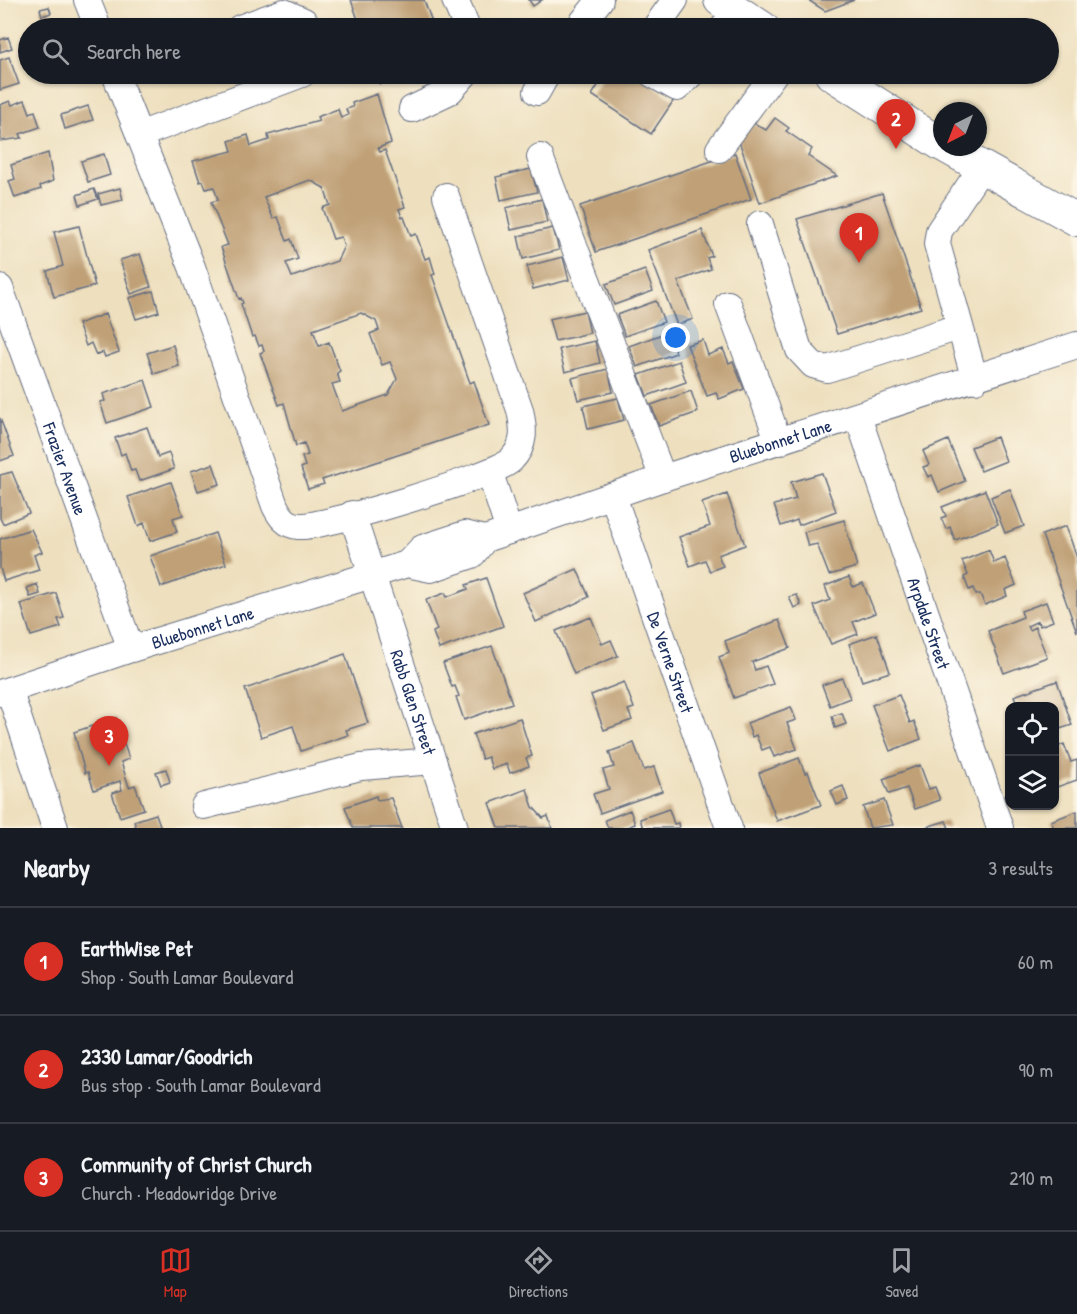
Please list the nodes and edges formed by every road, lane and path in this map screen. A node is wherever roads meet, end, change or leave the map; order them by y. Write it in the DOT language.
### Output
graph roads {
  1 [pos="87,0"];
  2 [pos="455,0"];
  3 [pos="600,0"];
  4 [pos="675,0"];
  5 [pos="94,18"];
  6 [pos="268,18"];
  7 [pos="297,18"];
  8 [pos="463,18"];
  9 [pos="586,18"];
  10 [pos="662,18"];
  11 [pos="119,84"];
  12 [pos="275,84"];
  13 [pos="456,84"];
  14 [pos="767,84"];
  15 [pos="847,84"];
  16 [pos="412,109"];
  17 [pos="140,135"];
  18 [pos="933,139"];
  19 [pos="719,149"];
  20 [pos="962,156"];
  21 [pos="540,157"];
  22 [pos="982,167"];
  23 [pos="446,196"];
  24 [pos="1077,220"];
  25 [pos="760,224"];
  26 [pos="0,288"];
  27 [pos="728,304"];
  28 [pos="959,327"];
  29 [pos="1077,345"];
  30 [pos="975,380"];
  31 [pos="858,417"];
  32 [pos="779,442"];
  33 [pos="490,473"];
  34 [pos="663,478"];
  35 [pos="613,496"];
  36 [pos="352,514"];
  37 [pos="509,531"];
  38 [pos="371,575"];
  39 [pos="131,649"];
  40 [pos="5,692"];
  41 [pos="433,761"];
  42 [pos="204,806"];
  43 [pos="54,828"];
  44 [pos="455,828"];
  45 [pos="729,828"];
  46 [pos="1000,828"];
  1 -- 5 [label="street"];
  2 -- 8 [label="street"];
  3 -- 9 [label="street"];
  4 -- 10 [label="street"];
  6 -- 7 [label="street"];
  11 -- 17 [label="street"];
  12 -- 17 [label="street"];
  13 -- 16 [label="street"];
  14 -- 19 [label="street"];
  15 -- 18 [label="main road"];
  17 -- 36 [label="street"];
  20 -- 22 [label="main road"];
  21 -- 34 [label="street"];
  22 -- 24 [label="main road"];
  22 -- 28 [label="street"];
  23 -- 33 [label="street"];
  25 -- 28 [label="street"];
  26 -- 39 [label="street, Frazier Avenue"];
  27 -- 32 [label="street"];
  28 -- 30 [label="street"];
  29 -- 30 [label="street, Bluebonnet Lane"];
  30 -- 31 [label="street, Bluebonnet Lane"];
  31 -- 32 [label="street, Bluebonnet Lane"];
  31 -- 46 [label="street, Arpdale Street"];
  32 -- 34 [label="street, Bluebonnet Lane"];
  33 -- 36 [label="street"];
  33 -- 37 [label="street"];
  34 -- 35 [label="street, Bluebonnet Lane"];
  35 -- 37 [label="street, Bluebonnet Lane"];
  35 -- 45 [label="street, De Verne Street"];
  36 -- 38 [label="street, Rabb Glen Street"];
  37 -- 38 [label="street, Bluebonnet Lane"];
  38 -- 39 [label="street, Bluebonnet Lane"];
  38 -- 41 [label="street, Rabb Glen Street"];
  39 -- 40 [label="street, Bluebonnet Lane"];
  40 -- 43 [label="street"];
  41 -- 42 [label="street"];
  41 -- 44 [label="street, Rabb Glen Street"];
}
